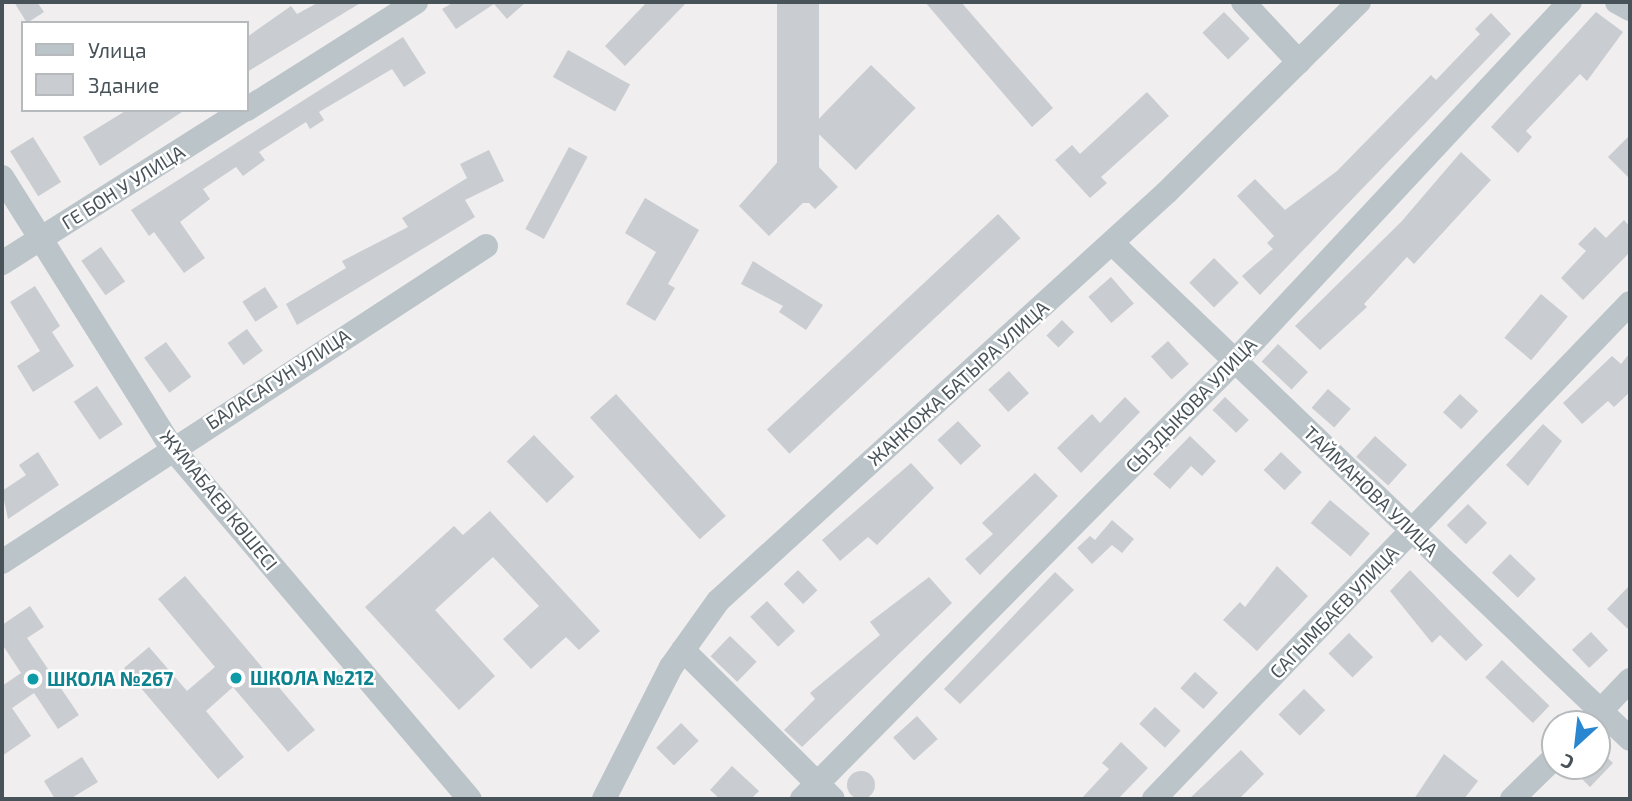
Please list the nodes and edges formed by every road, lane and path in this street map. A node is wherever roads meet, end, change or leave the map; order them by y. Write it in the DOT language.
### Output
graph roads {
  1 [pos="416,2"];
  2 [pos="1243,2"];
  3 [pos="1359,2"];
  4 [pos="1570,2"];
  5 [pos="1617,2"];
  6 [pos="1630,9"];
  7 [pos="1299,62"];
  8 [pos="248,108"];
  9 [pos="241,112"];
  10 [pos="2,177"];
  11 [pos="41,238"];
  12 [pos="1112,243"];
  13 [pos="486,246"];
  14 [pos="2,263"];
  15 [pos="1630,303"];
  16 [pos="1235,361"];
  17 [pos="172,448"];
  18 [pos="1413,531"];
  19 [pos="2,562"];
  20 [pos="683,650"];
  21 [pos="1630,680"];
  22 [pos="1587,710"];
  23 [pos="1601,710"];
  24 [pos="1611,727"];
  25 [pos="1630,739"];
  26 [pos="1541,771"];
  27 [pos="818,794"];
  28 [pos="470,799"];
  29 [pos="604,799"];
  30 [pos="1154,799"];
  31 [pos="1513,799"];
  1 -- 8 [label="street, ГЕ БОН У УЛИЦА"];
  2 -- 7 [label="street"];
  3 -- 7 [label="street, ЖАНКОЖА БАТЫРА УЛИЦА"];
  4 -- 16 [label="street, СЫЗДЫКОВА УЛИЦА"];
  5 -- 6 [label="street"];
  7 -- 12 [label="street, ЖАНКОЖА БАТЫРА УЛИЦА"];
  9 -- 11 [label="street, ГЕ БОН У УЛИЦА"];
  10 -- 11 [label="street, ЖҰМАБАЕВ КӨШЕСІ"];
  11 -- 14 [label="street, ГЕ БОН У УЛИЦА"];
  11 -- 17 [label="street, ЖҰМАБАЕВ КӨШЕСІ"];
  12 -- 16 [label="street, ТАЙМАНОВА УЛИЦА"];
  12 -- 20 [label="street, ЖАНКОЖА БАТЫРА УЛИЦА"];
  13 -- 17 [label="street, БАЛАСАГУН УЛИЦА"];
  15 -- 18 [label="street, САГЫМБАЕВ УЛИЦА"];
  16 -- 18 [label="street, ТАЙМАНОВА УЛИЦА"];
  16 -- 27 [label="street, СЫЗДЫКОВА УЛИЦА"];
  17 -- 19 [label="street, БАЛАСАГУН УЛИЦА"];
  17 -- 28 [label="street, ЖҰМАБАЕВ КӨШЕСІ"];
  18 -- 22 [label="street, ТАЙМАНОВА УЛИЦА"];
  18 -- 30 [label="street, САГЫМБАЕВ УЛИЦА"];
  20 -- 27 [label="street"];
  20 -- 29 [label="street, ЖАНКОЖА БАТЫРА УЛИЦА"];
  21 -- 23 [label="street"];
  24 -- 25 [label="street, ТАЙМАНОВА УЛИЦА"];
  26 -- 31 [label="street"];
}
